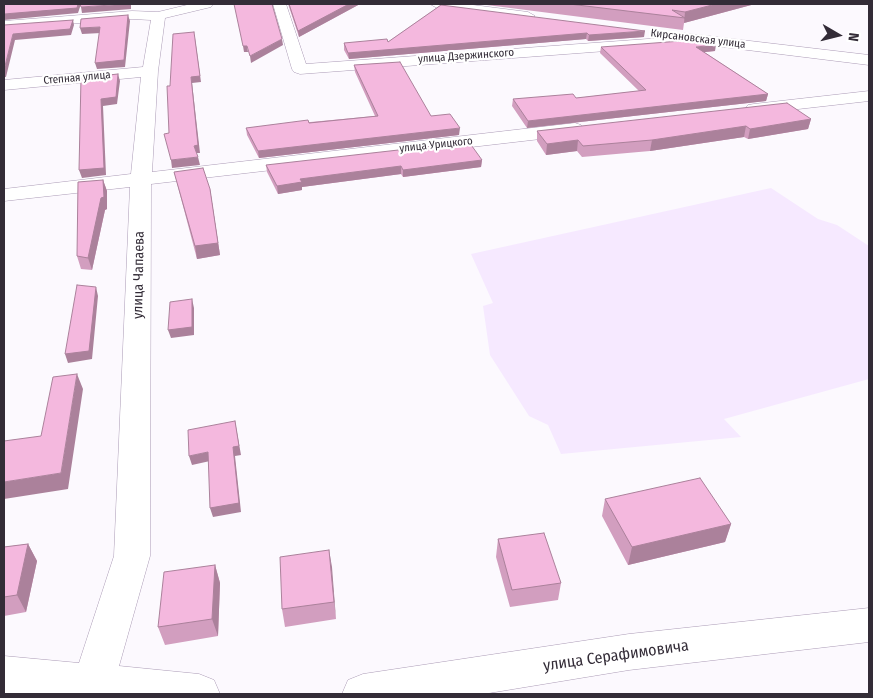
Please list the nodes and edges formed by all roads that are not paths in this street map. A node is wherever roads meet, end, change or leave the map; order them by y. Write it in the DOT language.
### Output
graph roads {
  1 [pos="206,4"];
  2 [pos="279,4"];
  3 [pos="437,4"];
  4 [pos="158,16"];
  5 [pos="543,18"];
  6 [pos="4,25"];
  7 [pos="630,30"];
  8 [pos="701,39"];
  9 [pos="869,60"];
  10 [pos="150,71"];
  11 [pos="4,84"];
  12 [pos="869,96"];
  13 [pos="732,111"];
  14 [pos="594,127"];
  15 [pos="141,178"];
  16 [pos="4,195"];
  17 [pos="869,625"];
  18 [pos="4,675"];
  19 [pos="93,684"];
  20 [pos="199,694"];
  21 [pos="363,694"];
  1 -- 4 [label="street"];
  2 -- 8 [label="street, улица Дзержинского"];
  3 -- 5 [label="street"];
  4 -- 6 [label="street"];
  4 -- 10 [label="street, улица Чапаева"];
  7 -- 8 [label="street, Кирсановская улица"];
  8 -- 9 [label="street, Кирсановская улица"];
  10 -- 11 [label="street, Степная улица"];
  10 -- 15 [label="street, улица Чапаева"];
  12 -- 13 [label="street"];
  14 -- 15 [label="street, улица Урицкого"];
  15 -- 16 [label="street, улица Урицкого"];
  15 -- 19 [label="street, улица Чапаева"];
  17 -- 21 [label="street, улица Серафимовича"];
  18 -- 19 [label="street"];
  19 -- 20 [label="street"];
}
